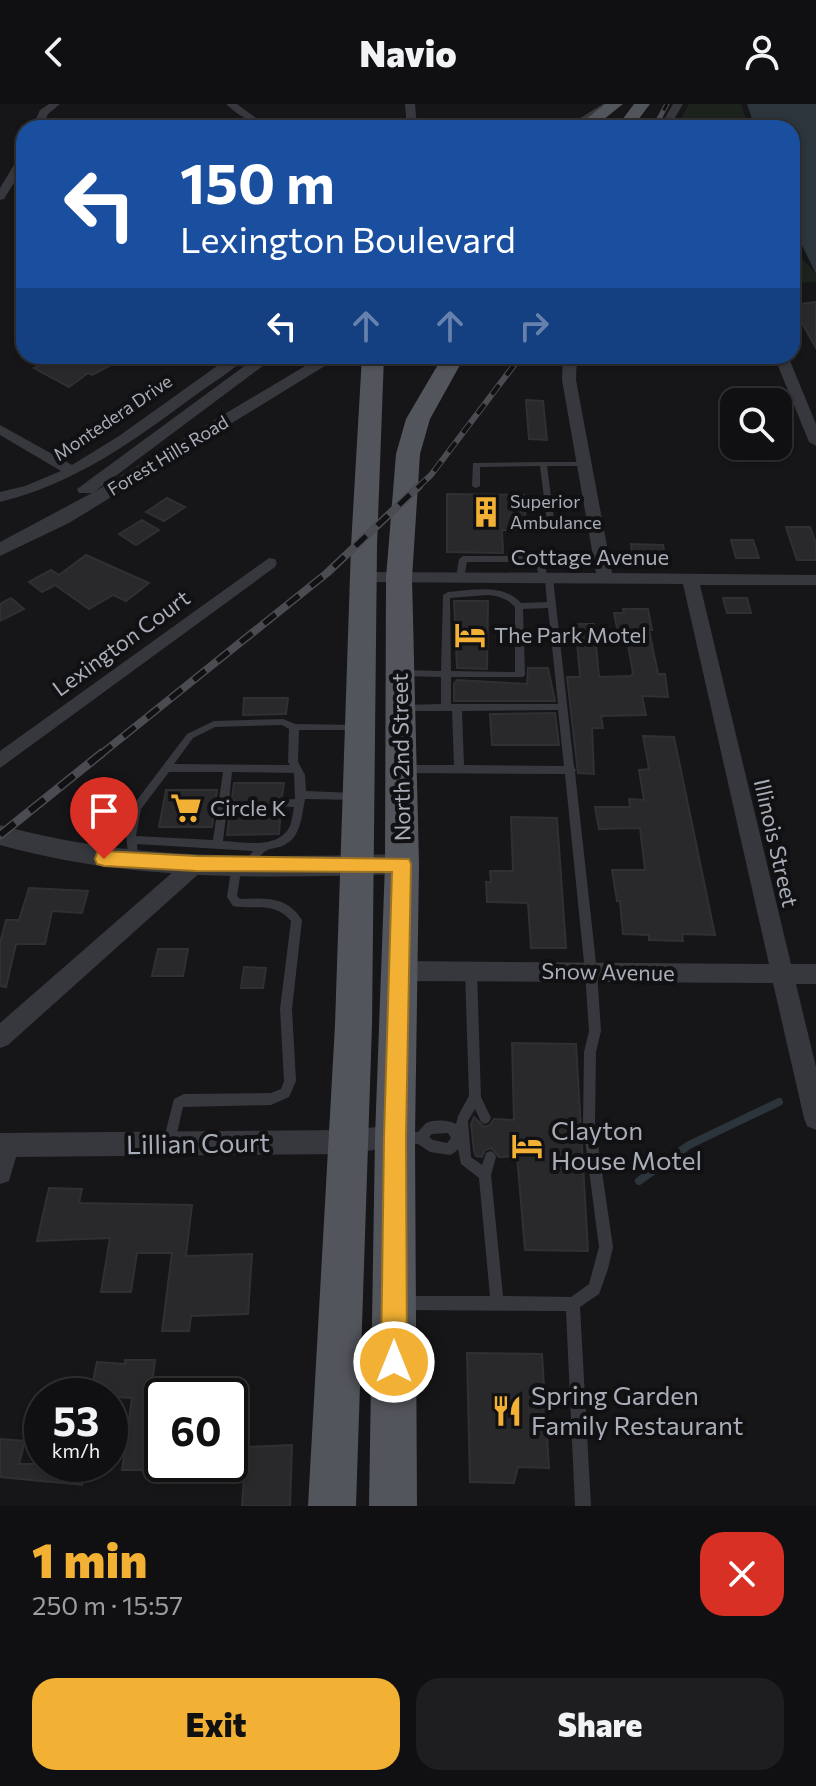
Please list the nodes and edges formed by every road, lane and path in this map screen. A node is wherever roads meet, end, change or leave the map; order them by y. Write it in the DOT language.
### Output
graph roads {
  1 [pos="55,104"];
  2 [pos="231,104"];
  3 [pos="613,104"];
  4 [pos="641,104"];
  5 [pos="40,120"];
  6 [pos="252,120"];
  7 [pos="584,120"];
  8 [pos="593,120"];
  9 [pos="628,120"];
  10 [pos="16,170"];
  11 [pos="0,197"];
  12 [pos="229,364"];
  13 [pos="257,364"];
  14 [pos="320,364"];
  15 [pos="372,364"];
  16 [pos="449,364"];
  17 [pos="570,364"];
  18 [pos="784,364"];
  19 [pos="0,429"];
  20 [pos="816,442"];
  21 [pos="543,464"];
  22 [pos="584,464"];
  23 [pos="74,472"];
  24 [pos="476,486"];
  25 [pos="0,497"];
  26 [pos="595,529"];
  27 [pos="0,541"];
  28 [pos="0,550"];
  29 [pos="491,558"];
  30 [pos="269,563"];
  31 [pos="364,577"];
  32 [pos="399,578"];
  33 [pos="493,578"];
  34 [pos="546,578"];
  35 [pos="605,579"];
  36 [pos="690,579"];
  37 [pos="816,580"];
  38 [pos="456,583"];
  39 [pos="552,605"];
  40 [pos="519,606"];
  41 [pos="400,673"];
  42 [pos="445,674"];
  43 [pos="564,707"];
  44 [pos="452,708"];
  45 [pos="400,709"];
  46 [pos="294,727"];
  47 [pos="361,727"];
  48 [pos="0,761"];
  49 [pos="166,768"];
  50 [pos="228,769"];
  51 [pos="297,769"];
  52 [pos="401,769"];
  53 [pos="459,769"];
  54 [pos="571,770"];
  55 [pos="360,797"];
  56 [pos="300,799"];
  57 [pos="282,803"];
  58 [pos="0,835"];
  59 [pos="217,845"];
  60 [pos="132,850"];
  61 [pos="249,858"];
  62 [pos="196,864"];
  63 [pos="402,864"];
  64 [pos="358,865"];
  65 [pos="400,971"];
  66 [pos="471,971"];
  67 [pos="591,972"];
  68 [pos="782,974"];
  69 [pos="816,974"];
  70 [pos="0,1038"];
  71 [pos="475,1097"];
  72 [pos="485,1118"];
  73 [pos="816,1118"];
  74 [pos="408,1137"];
  75 [pos="462,1138"];
  76 [pos="349,1142"];
  77 [pos="168,1144"];
  78 [pos="3,1146"];
  79 [pos="490,1157"];
  80 [pos="0,1172"];
  81 [pos="485,1175"];
  82 [pos="497,1303"];
  83 [pos="394,1304"];
  84 [pos="573,1304"];
  85 [pos="332,1506"];
  86 [pos="393,1506"];
  87 [pos="583,1506"];
  1 -- 5 [label="street"];
  2 -- 6 [label="street"];
  3 -- 7 [label="street"];
  3 -- 8 [label="main road"];
  4 -- 9 [label="main road"];
  10 -- 11 [label="street"];
  12 -- 23 [label="street, Montedera Drive"];
  13 -- 27 [label="street, Forest Hills Road"];
  14 -- 28 [label="street, Forest Hills Road"];
  15 -- 31 [label="main road, North 2nd Street"];
  16 -- 32 [label="main road, North 2nd Street"];
  17 -- 22 [label="street"];
  18 -- 20 [label="street"];
  19 -- 23 [label="street"];
  21 -- 22 [label="lane"];
  21 -- 24 [label="lane"];
  21 -- 26 [label="lane"];
  22 -- 26 [label="street"];
  23 -- 25 [label="street, Montedera Drive"];
  26 -- 35 [label="street"];
  29 -- 33 [label="lane"];
  29 -- 34 [label="lane"];
  29 -- 38 [label="lane"];
  30 -- 48 [label="street, Lexington Court"];
  31 -- 32 [label="street, Cottage Avenue"];
  31 -- 47 [label="main road, North 2nd Street"];
  32 -- 38 [label="street, Cottage Avenue"];
  32 -- 41 [label="main road, North 2nd Street"];
  33 -- 34 [label="street, Cottage Avenue"];
  33 -- 38 [label="street, Cottage Avenue"];
  34 -- 35 [label="street, Cottage Avenue"];
  34 -- 39 [label="lane"];
  35 -- 36 [label="street, Cottage Avenue"];
  36 -- 37 [label="street, Cottage Avenue"];
  36 -- 68 [label="street, Illinois Street"];
  38 -- 40 [label="lane"];
  38 -- 42 [label="lane"];
  39 -- 40 [label="lane"];
  39 -- 43 [label="lane"];
  40 -- 42 [label="lane"];
  41 -- 42 [label="lane"];
  41 -- 45 [label="main road, North 2nd Street"];
  42 -- 44 [label="lane"];
  43 -- 44 [label="lane"];
  43 -- 54 [label="lane"];
  44 -- 45 [label="lane"];
  44 -- 53 [label="lane"];
  45 -- 52 [label="main road, North 2nd Street"];
  46 -- 47 [label="lane"];
  46 -- 49 [label="lane"];
  46 -- 51 [label="lane"];
  47 -- 55 [label="main road, North 2nd Street"];
  49 -- 50 [label="lane"];
  49 -- 60 [label="lane"];
  50 -- 51 [label="lane"];
  50 -- 59 [label="lane"];
  51 -- 56 [label="lane"];
  52 -- 53 [label="lane"];
  52 -- 63 [label="main road, North 2nd Street"];
  53 -- 54 [label="lane"];
  54 -- 67 [label="lane"];
  55 -- 56 [label="lane"];
  55 -- 64 [label="main road, North 2nd Street"];
  56 -- 57 [label="lane"];
  56 -- 61 [label="lane"];
  58 -- 60 [label="street"];
  59 -- 60 [label="lane"];
  59 -- 61 [label="lane"];
  60 -- 62 [label="street"];
  61 -- 62 [label="street"];
  61 -- 64 [label="street"];
  61 -- 77 [label="lane"];
  62 -- 70 [label="street"];
  63 -- 64 [label="street"];
  63 -- 65 [label="main road, North 2nd Street"];
  64 -- 76 [label="main road, North 2nd Street"];
  65 -- 66 [label="street, Snow Avenue"];
  65 -- 74 [label="main road, North 2nd Street"];
  66 -- 67 [label="street, Snow Avenue"];
  66 -- 71 [label="lane"];
  67 -- 68 [label="street, Snow Avenue"];
  67 -- 84 [label="lane"];
  68 -- 69 [label="street, Snow Avenue"];
  68 -- 73 [label="street, Illinois Street"];
  71 -- 72 [label="lane"];
  71 -- 75 [label="lane"];
  74 -- 75 [label="lane"];
  74 -- 75 [label="lane"];
  74 -- 76 [label="street, Lillian Court"];
  74 -- 83 [label="main road, North 2nd Street"];
  75 -- 81 [label="lane"];
  76 -- 77 [label="street, Lillian Court"];
  76 -- 85 [label="main road, North 2nd Street"];
  77 -- 78 [label="street, Lillian Court"];
  78 -- 80 [label="street"];
  79 -- 81 [label="lane"];
  81 -- 82 [label="lane"];
  82 -- 83 [label="lane"];
  82 -- 84 [label="lane"];
  83 -- 86 [label="main road, North 2nd Street"];
  84 -- 87 [label="lane"];
}
